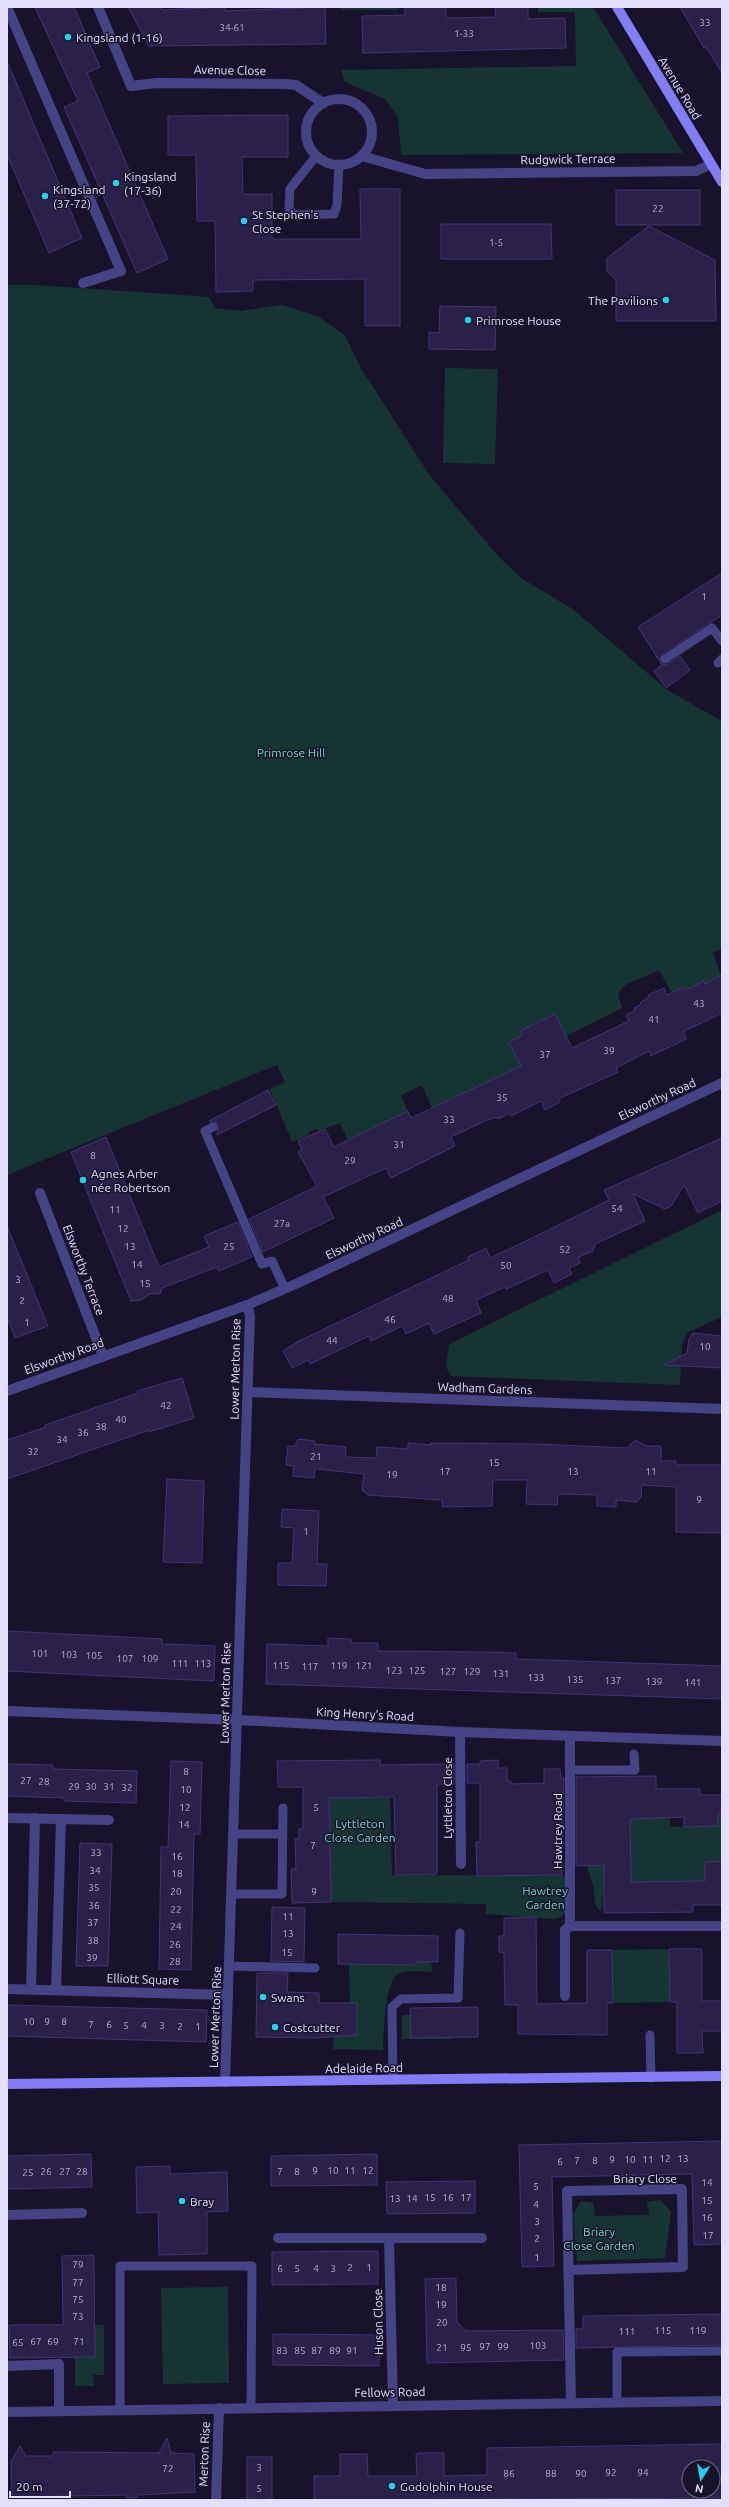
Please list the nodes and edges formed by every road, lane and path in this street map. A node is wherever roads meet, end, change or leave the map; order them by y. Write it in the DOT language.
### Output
graph roads {
  1 [pos="7,7"];
  2 [pos="98,7"];
  3 [pos="617,7"];
  4 [pos="322,103"];
  5 [pos="316,156"];
  6 [pos="362,156"];
  7 [pos="338,164"];
  8 [pos="711,164"];
  9 [pos="722,182"];
  10 [pos="83,283"];
  11 [pos="722,641"];
  12 [pos="665,659"];
  13 [pos="722,1083"];
  14 [pos="213,1127"];
  15 [pos="40,1193"];
  16 [pos="285,1289"];
  17 [pos="247,1305"];
  18 [pos="103,1356"];
  19 [pos="7,1391"];
  20 [pos="248,1392"];
  21 [pos="722,1409"];
  22 [pos="7,1712"];
  23 [pos="238,1720"];
  24 [pos="460,1732"];
  25 [pos="570,1736"];
  26 [pos="722,1741"];
  27 [pos="634,1754"];
  28 [pos="570,1770"];
  29 [pos="283,1808"];
  30 [pos="7,1818"];
  31 [pos="35,1818"];
  32 [pos="61,1819"];
  33 [pos="109,1820"];
  34 [pos="234,1834"];
  35 [pos="282,1834"];
  36 [pos="461,1864"];
  37 [pos="232,1894"];
  38 [pos="570,1926"];
  39 [pos="722,1926"];
  40 [pos="460,1933"];
  41 [pos="229,1966"];
  42 [pos="315,1968"];
  43 [pos="7,1989"];
  44 [pos="30,1989"];
  45 [pos="56,1990"];
  46 [pos="228,1995"];
  47 [pos="565,1996"];
  48 [pos="650,2035"];
  49 [pos="722,2076"];
  50 [pos="651,2078"];
  51 [pos="393,2080"];
  52 [pos="226,2082"];
  53 [pos="7,2084"];
  54 [pos="82,2213"];
  55 [pos="7,2215"];
  56 [pos="278,2238"];
  57 [pos="389,2238"];
  58 [pos="482,2238"];
  59 [pos="568,2270"];
  60 [pos="722,2351"];
  61 [pos="7,2366"];
  62 [pos="722,2401"];
  63 [pos="617,2402"];
  64 [pos="571,2403"];
  65 [pos="393,2405"];
  66 [pos="219,2408"];
  67 [pos="251,2408"];
  68 [pos="120,2410"];
  69 [pos="59,2411"];
  70 [pos="7,2412"];
  71 [pos="216,2500"];
  1 -- 10 [label="street"];
  2 -- 4 [label="street, Avenue Close"];
  3 -- 8 [label="main road, Avenue Road"];
  4 -- 5 [label="street"];
  4 -- 6 [label="street"];
  5 -- 7 [label="street"];
  5 -- 7 [label="lane"];
  6 -- 7 [label="street"];
  6 -- 8 [label="street, Rudgwick Terrace"];
  8 -- 9 [label="main road, Avenue Road"];
  11 -- 12 [label="lane"];
  13 -- 16 [label="street, Elsworthy Road"];
  14 -- 16 [label="lane"];
  15 -- 18 [label="street, Elsworthy Terrace"];
  16 -- 17 [label="street, Elsworthy Road"];
  17 -- 18 [label="street, Elsworthy Road"];
  17 -- 20 [label="street, Lower Merton Rise"];
  18 -- 19 [label="street, Elsworthy Road"];
  20 -- 21 [label="street, Wadham Gardens"];
  20 -- 23 [label="street, Lower Merton Rise"];
  22 -- 23 [label="street, King Henry's Road"];
  23 -- 24 [label="street, King Henry's Road"];
  23 -- 34 [label="street, Lower Merton Rise"];
  24 -- 25 [label="street, King Henry's Road"];
  24 -- 36 [label="street, Lyttleton Close"];
  25 -- 26 [label="street, King Henry's Road"];
  25 -- 28 [label="street, Hawtrey Road"];
  27 -- 28 [label="lane"];
  28 -- 38 [label="street, Hawtrey Road"];
  29 -- 35 [label="lane"];
  30 -- 31 [label="street"];
  31 -- 32 [label="street"];
  31 -- 44 [label="street"];
  32 -- 33 [label="street"];
  32 -- 45 [label="street"];
  34 -- 35 [label="lane"];
  34 -- 37 [label="street, Lower Merton Rise"];
  35 -- 37 [label="lane"];
  37 -- 41 [label="street, Lower Merton Rise"];
  38 -- 39 [label="street"];
  38 -- 47 [label="street, Hawtrey Road"];
  40 -- 51 [label="lane"];
  41 -- 42 [label="lane"];
  41 -- 46 [label="street, Lower Merton Rise"];
  43 -- 44 [label="street, Elliott Square"];
  44 -- 45 [label="street, Elliott Square"];
  45 -- 46 [label="street, Elliott Square"];
  46 -- 52 [label="street, Lower Merton Rise"];
  48 -- 50 [label="lane"];
  49 -- 50 [label="main road, Adelaide Road"];
  50 -- 51 [label="main road, Adelaide Road"];
  51 -- 52 [label="main road, Adelaide Road"];
  52 -- 53 [label="main road, Adelaide Road"];
  54 -- 55 [label="street"];
  56 -- 57 [label="street"];
  57 -- 58 [label="street"];
  57 -- 65 [label="street, Huson Close"];
  59 -- 59 [label="street, Briary Close"];
  59 -- 64 [label="street, Briary Close"];
  60 -- 63 [label="lane"];
  61 -- 69 [label="street"];
  62 -- 63 [label="street, Fellows Road"];
  63 -- 64 [label="street, Fellows Road"];
  64 -- 65 [label="street, Fellows Road"];
  65 -- 67 [label="street, Fellows Road"];
  66 -- 67 [label="street, Fellows Road"];
  66 -- 68 [label="street, Fellows Road"];
  66 -- 71 [label="street, Merton Rise"];
  67 -- 68 [label="lane"];
  68 -- 69 [label="street, Fellows Road"];
  69 -- 70 [label="street, Fellows Road"];
}
